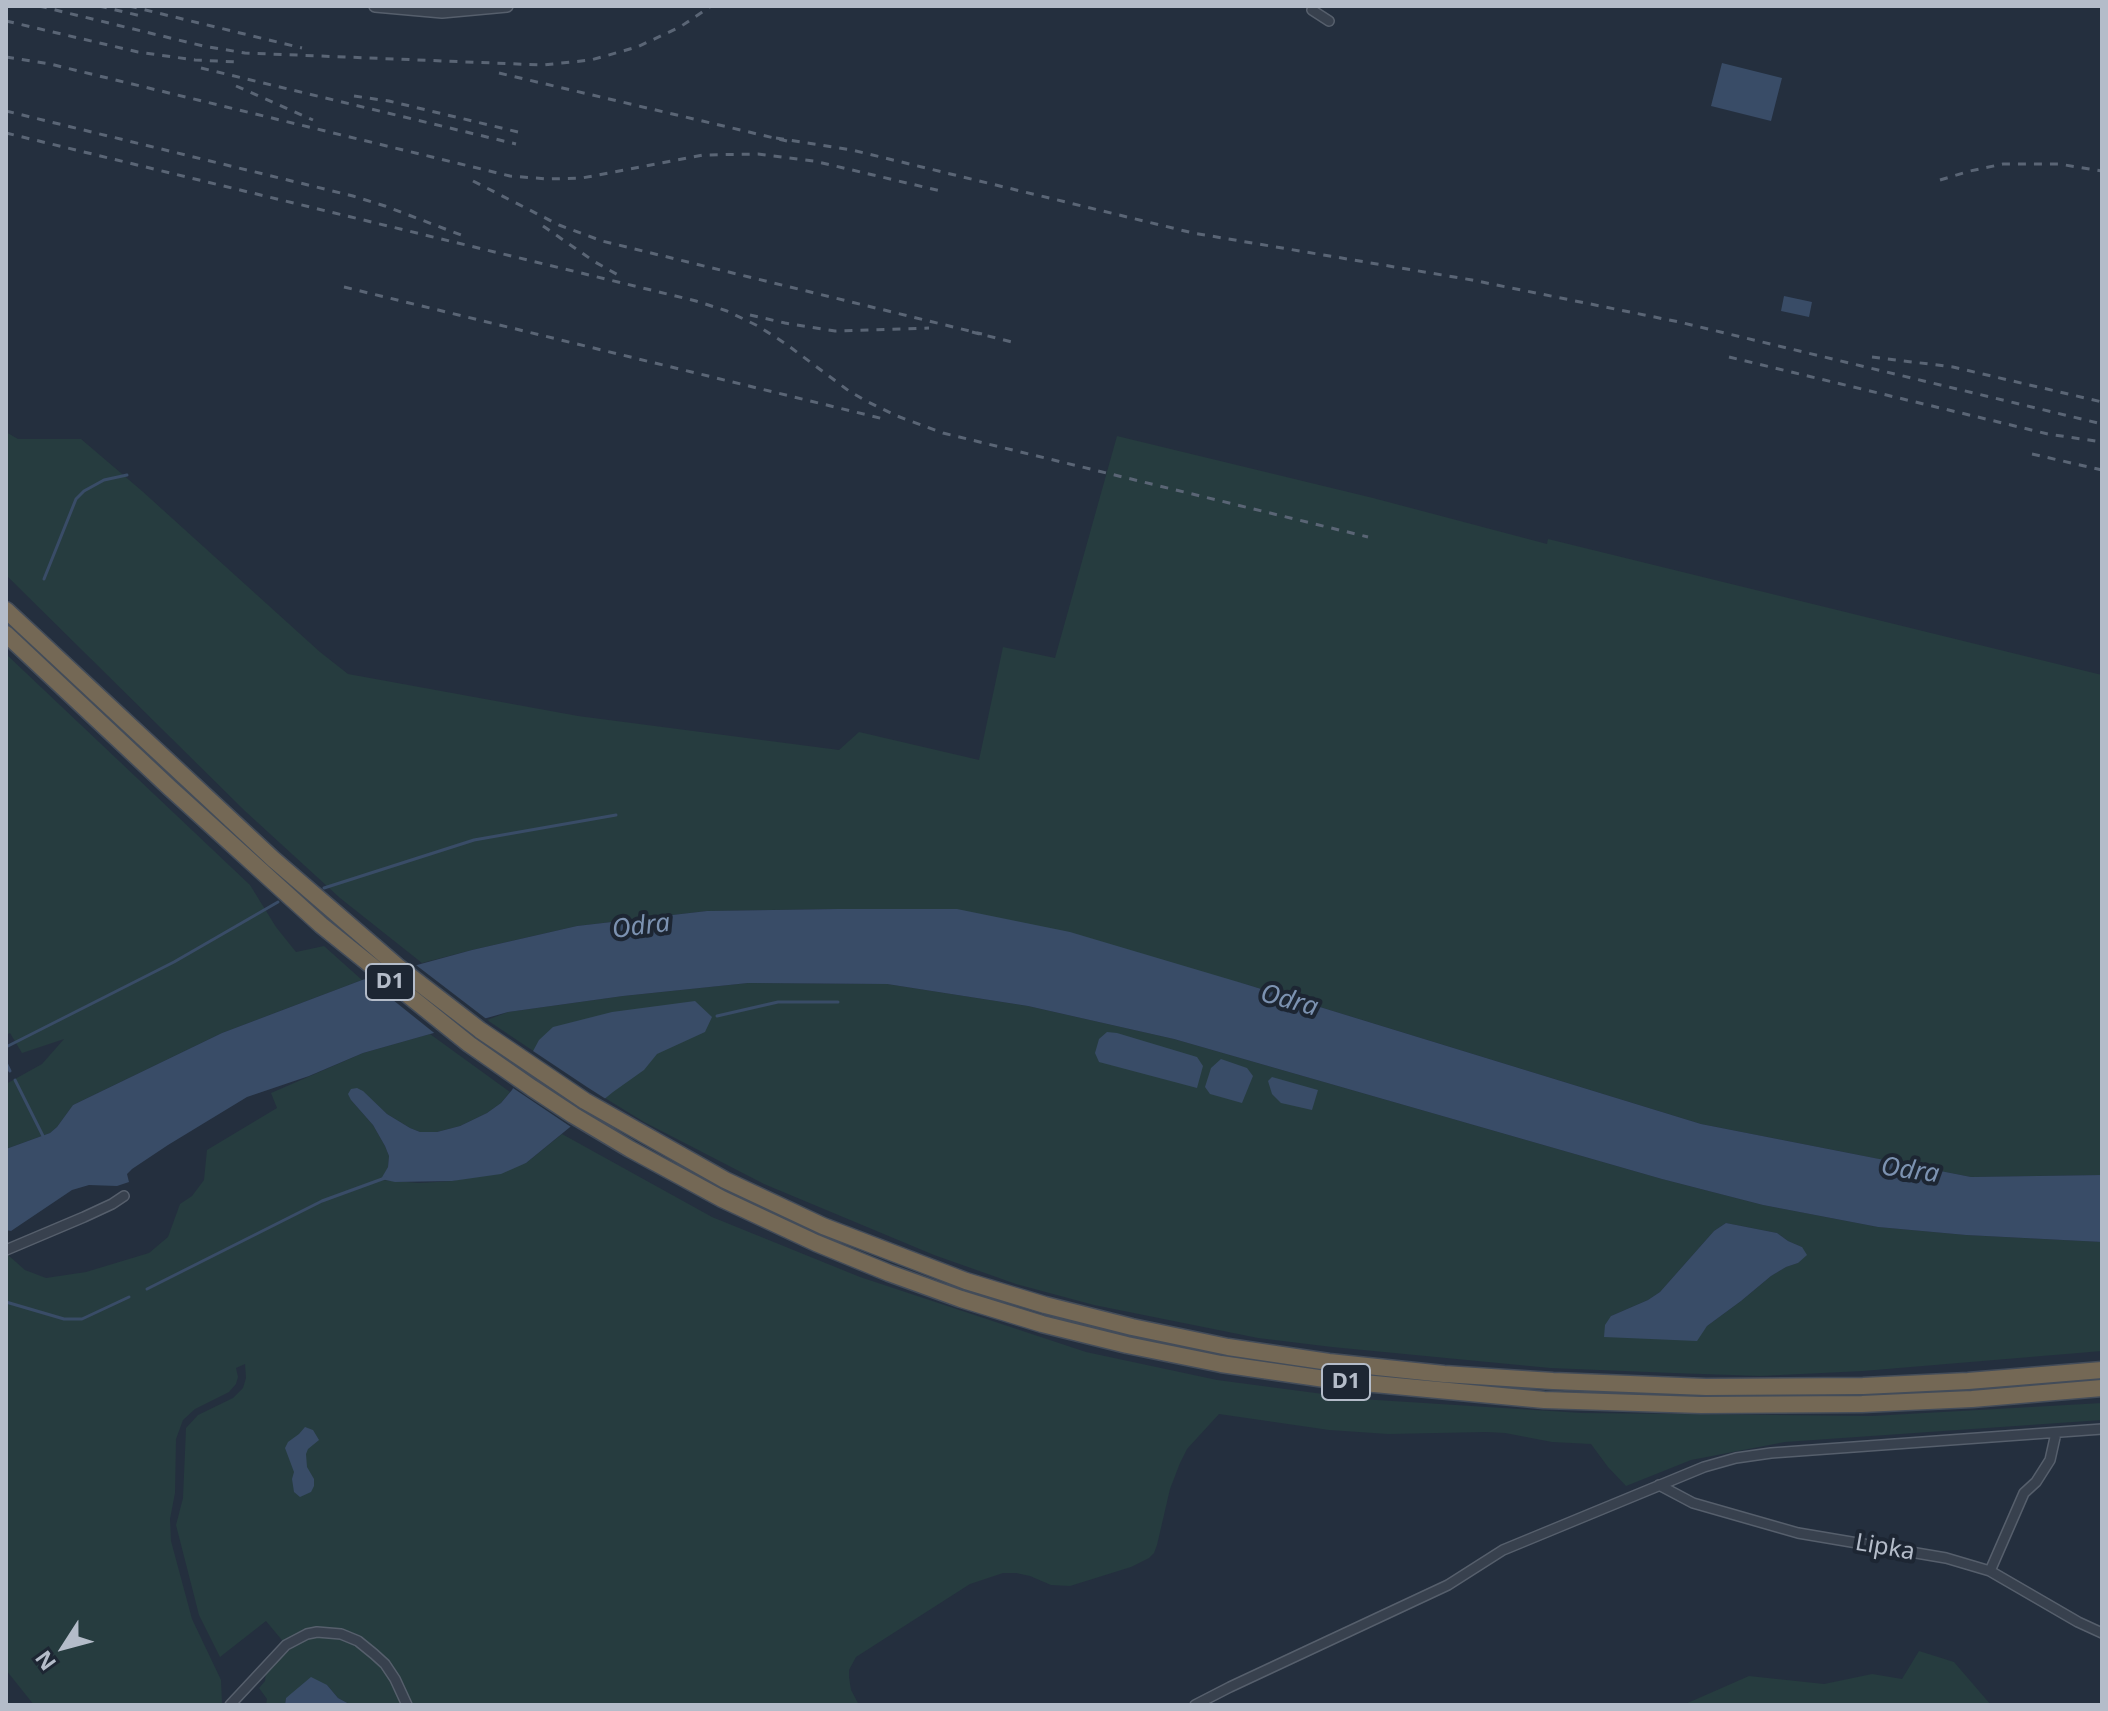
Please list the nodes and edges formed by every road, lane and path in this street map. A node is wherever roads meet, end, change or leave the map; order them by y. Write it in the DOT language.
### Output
graph roads {
  1 [pos="375,6"];
  2 [pos="507,6"];
  3 [pos="1311,7"];
  4 [pos="1329,21"];
  5 [pos="6,610"];
  6 [pos="6,634"];
  7 [pos="124,1196"];
  8 [pos="6,1250"];
  9 [pos="2102,1370"];
  10 [pos="2102,1388"];
  11 [pos="2102,1429"];
  12 [pos="2056,1433"];
  13 [pos="1659,1485"];
  14 [pos="1990,1571"];
  15 [pos="2102,1633"];
  16 [pos="230,1705"];
  17 [pos="407,1705"];
  18 [pos="1195,1705"];
  1 -- 2 [label="street"];
  3 -- 4 [label="street"];
  5 -- 9 [label="highway, D1"];
  6 -- 10 [label="highway, D1"];
  7 -- 8 [label="street"];
  11 -- 12 [label="street"];
  12 -- 13 [label="street"];
  12 -- 14 [label="street"];
  13 -- 14 [label="street, Lipka"];
  13 -- 18 [label="street"];
  14 -- 15 [label="street, Lipka"];
  16 -- 17 [label="street"];
}
